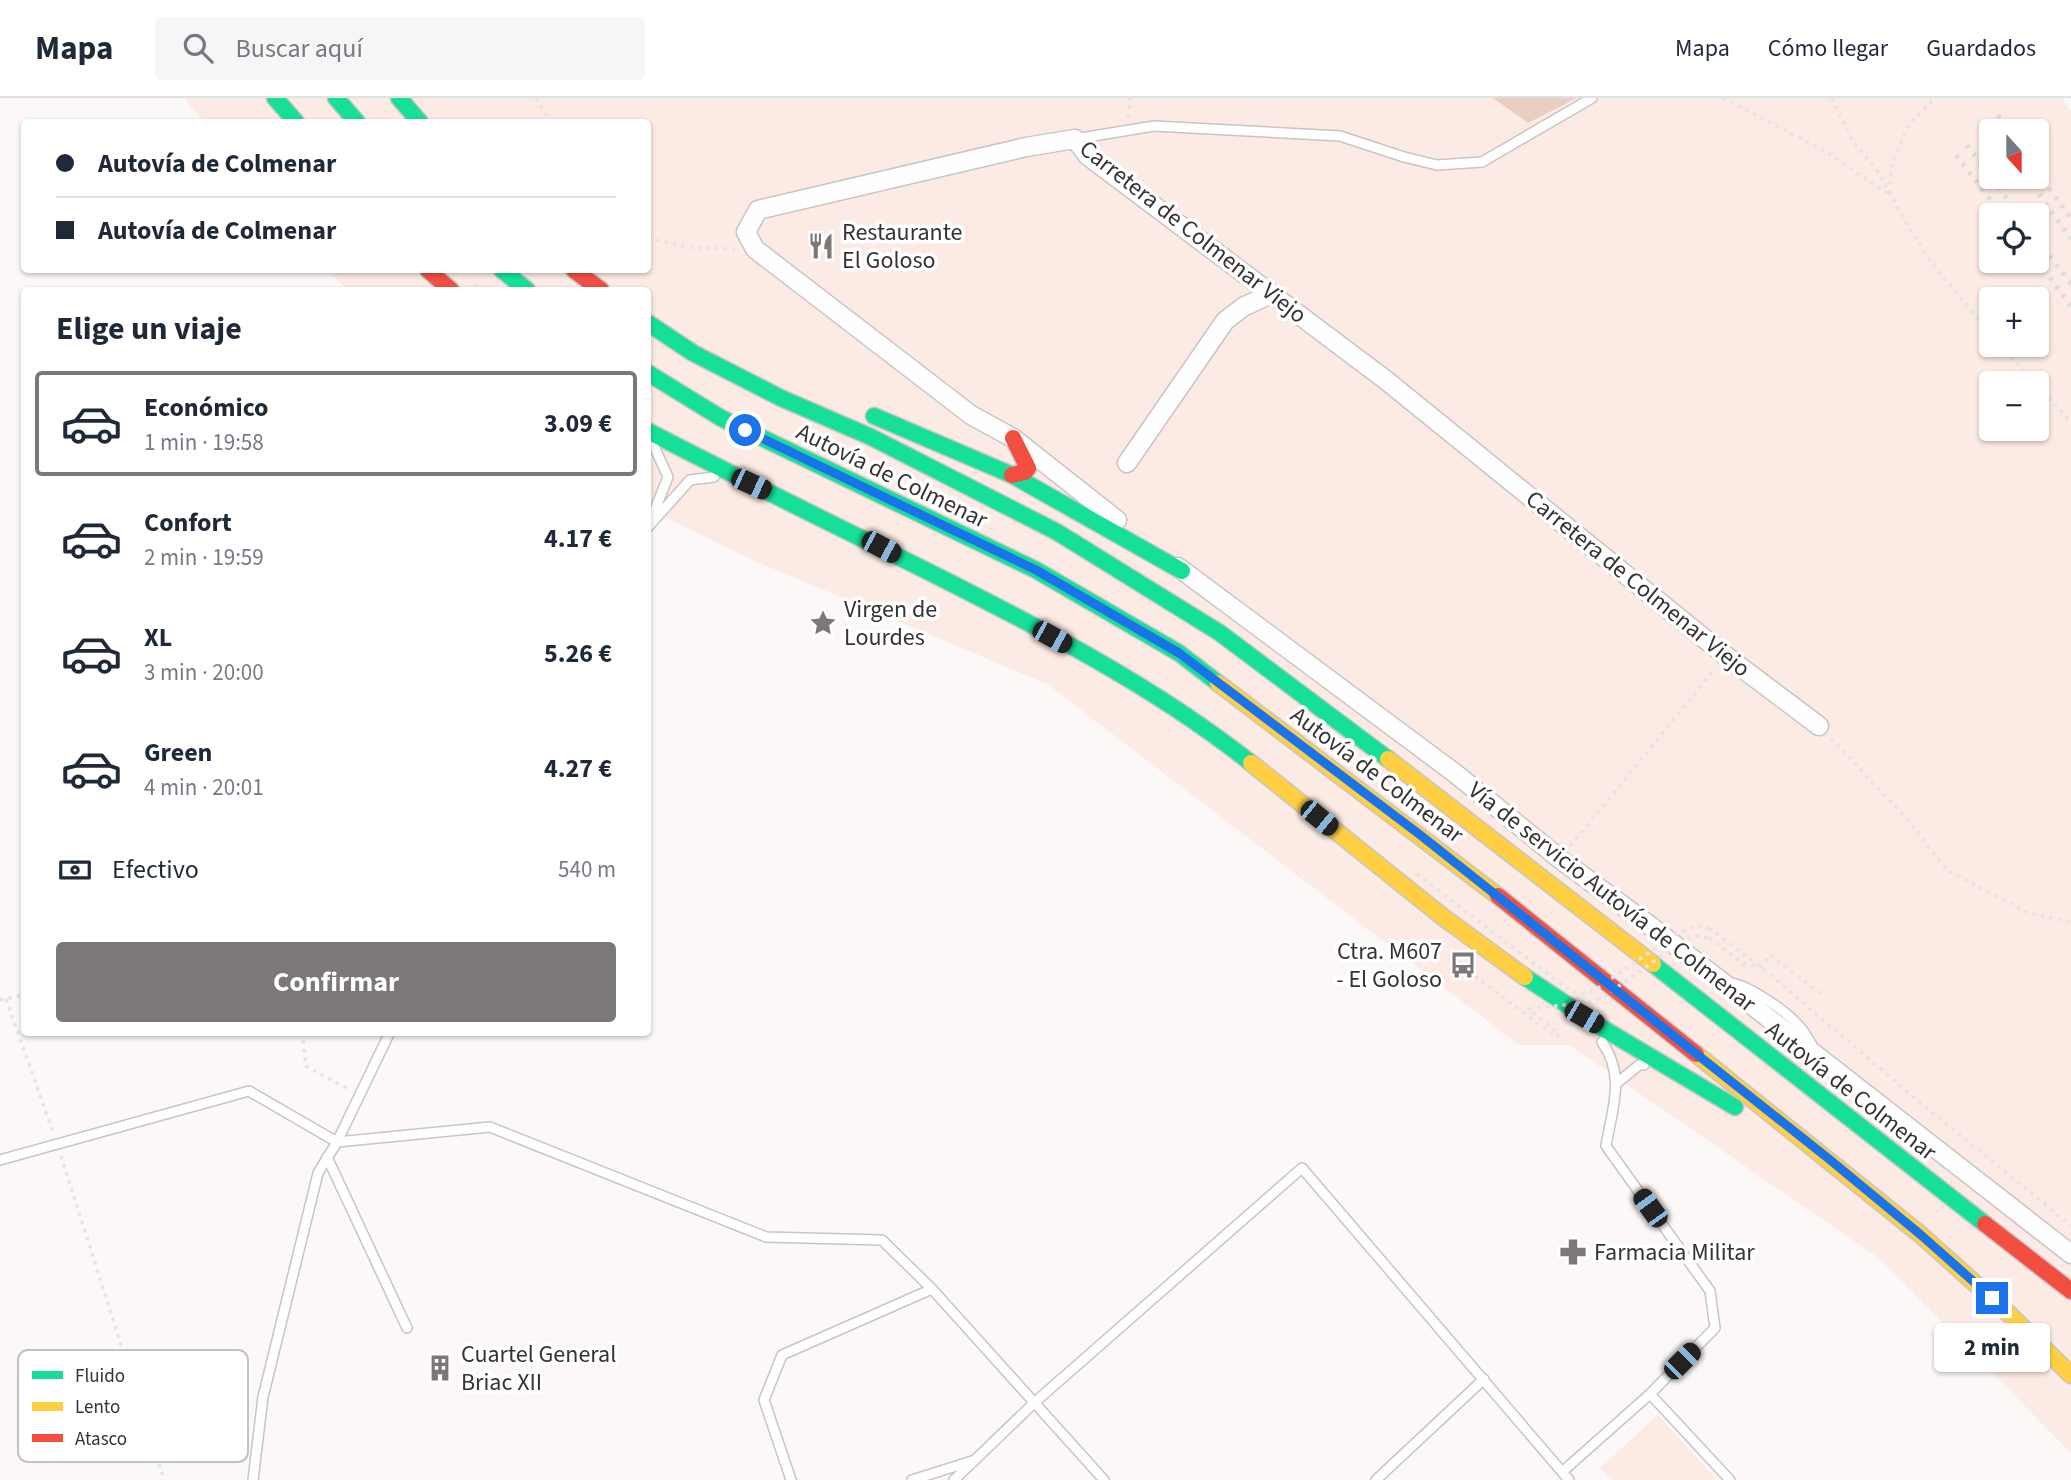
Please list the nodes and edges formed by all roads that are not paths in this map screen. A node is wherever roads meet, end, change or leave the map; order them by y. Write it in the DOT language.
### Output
graph roads {
  1 [pos="275,98"];
  2 [pos="336,98"];
  3 [pos="1592,98"];
  4 [pos="402,101"];
  5 [pos="293,119"];
  6 [pos="354,119"];
  7 [pos="417,119"];
  8 [pos="1075,139"];
  9 [pos="431,273"];
  10 [pos="506,273"];
  11 [pos="578,273"];
  12 [pos="448,287"];
  13 [pos="523,287"];
  14 [pos="597,287"];
  15 [pos="1271,294"];
  16 [pos="651,325"];
  17 [pos="693,353"];
  18 [pos="651,375"];
  19 [pos="804,391"];
  20 [pos="854,408"];
  21 [pos="651,433"];
  22 [pos="651,438"];
  23 [pos="1013,438"];
  24 [pos="1127,463"];
  25 [pos="730,474"];
  26 [pos="1012,475"];
  27 [pos="651,518"];
  28 [pos="651,522"];
  29 [pos="1182,571"];
  30 [pos="1819,726"];
  31 [pos="1721,982"];
  32 [pos="1584,1017"];
  33 [pos="388,1036"];
  34 [pos="1820,1059"];
  35 [pos="1666,1065"];
  36 [pos="1617,1083"];
  37 [pos="337,1142"];
  38 [pos="327,1157"];
  39 [pos="1829,1159"];
  40 [pos="0,1160"];
  41 [pos="2071,1254"];
  42 [pos="932,1289"];
  43 [pos="2071,1292"];
  44 [pos="407,1328"];
  45 [pos="2071,1375"];
  46 [pos="1484,1379"];
  47 [pos="1650,1394"];
  48 [pos="1034,1403"];
  49 [pos="974,1461"];
  50 [pos="1566,1476"];
  51 [pos="253,1480"];
  52 [pos="791,1480"];
  53 [pos="912,1480"];
  54 [pos="954,1480"];
  55 [pos="1104,1480"];
  56 [pos="1376,1480"];
  57 [pos="1730,1480"];
  1 -- 5 [label="highway"];
  2 -- 6 [label="highway"];
  3 -- 8 [label="lane"];
  4 -- 7 [label="highway"];
  8 -- 15 [label="street, Carretera de Colmenar Viejo"];
  8 -- 23 [label="street, Carretera de Colmenar Viejo"];
  9 -- 12 [label="highway"];
  10 -- 13 [label="highway"];
  11 -- 14 [label="highway"];
  15 -- 24 [label="street"];
  15 -- 30 [label="street, Carretera de Colmenar Viejo"];
  16 -- 17 [label="highway, Autovía de Colmenar"];
  17 -- 19 [label="highway"];
  17 -- 43 [label="highway, Autovía de Colmenar"];
  18 -- 39 [label="highway, Autovía de Colmenar"];
  20 -- 26 [label="highway"];
  21 -- 25 [label="highway"];
  22 -- 27 [label="lane"];
  23 -- 26 [label="highway"];
  23 -- 29 [label="street, Vía de servicio Autovía de Colmenar"];
  25 -- 28 [label="lane"];
  25 -- 32 [label="highway"];
  26 -- 29 [label="highway"];
  29 -- 31 [label="street, Vía de servicio Autovía de Colmenar"];
  31 -- 34 [label="street, Vía de servicio Autovía de Colmenar"];
  31 -- 34 [label="lane"];
  32 -- 35 [label="highway"];
  32 -- 36 [label="lane"];
  33 -- 37 [label="lane"];
  34 -- 41 [label="street, Vía de servicio Autovía de Colmenar"];
  35 -- 36 [label="lane"];
  35 -- 39 [label="highway"];
  36 -- 47 [label="lane"];
  37 -- 38 [label="lane"];
  37 -- 40 [label="lane"];
  37 -- 42 [label="lane"];
  38 -- 44 [label="lane"];
  38 -- 51 [label="lane"];
  39 -- 45 [label="highway, Autovía de Colmenar"];
  42 -- 48 [label="lane"];
  42 -- 52 [label="lane"];
  46 -- 48 [label="lane"];
  46 -- 50 [label="lane"];
  46 -- 56 [label="lane"];
  47 -- 50 [label="lane"];
  47 -- 57 [label="lane"];
  48 -- 49 [label="lane"];
  48 -- 55 [label="lane"];
  49 -- 53 [label="lane"];
  49 -- 54 [label="lane"];
}
